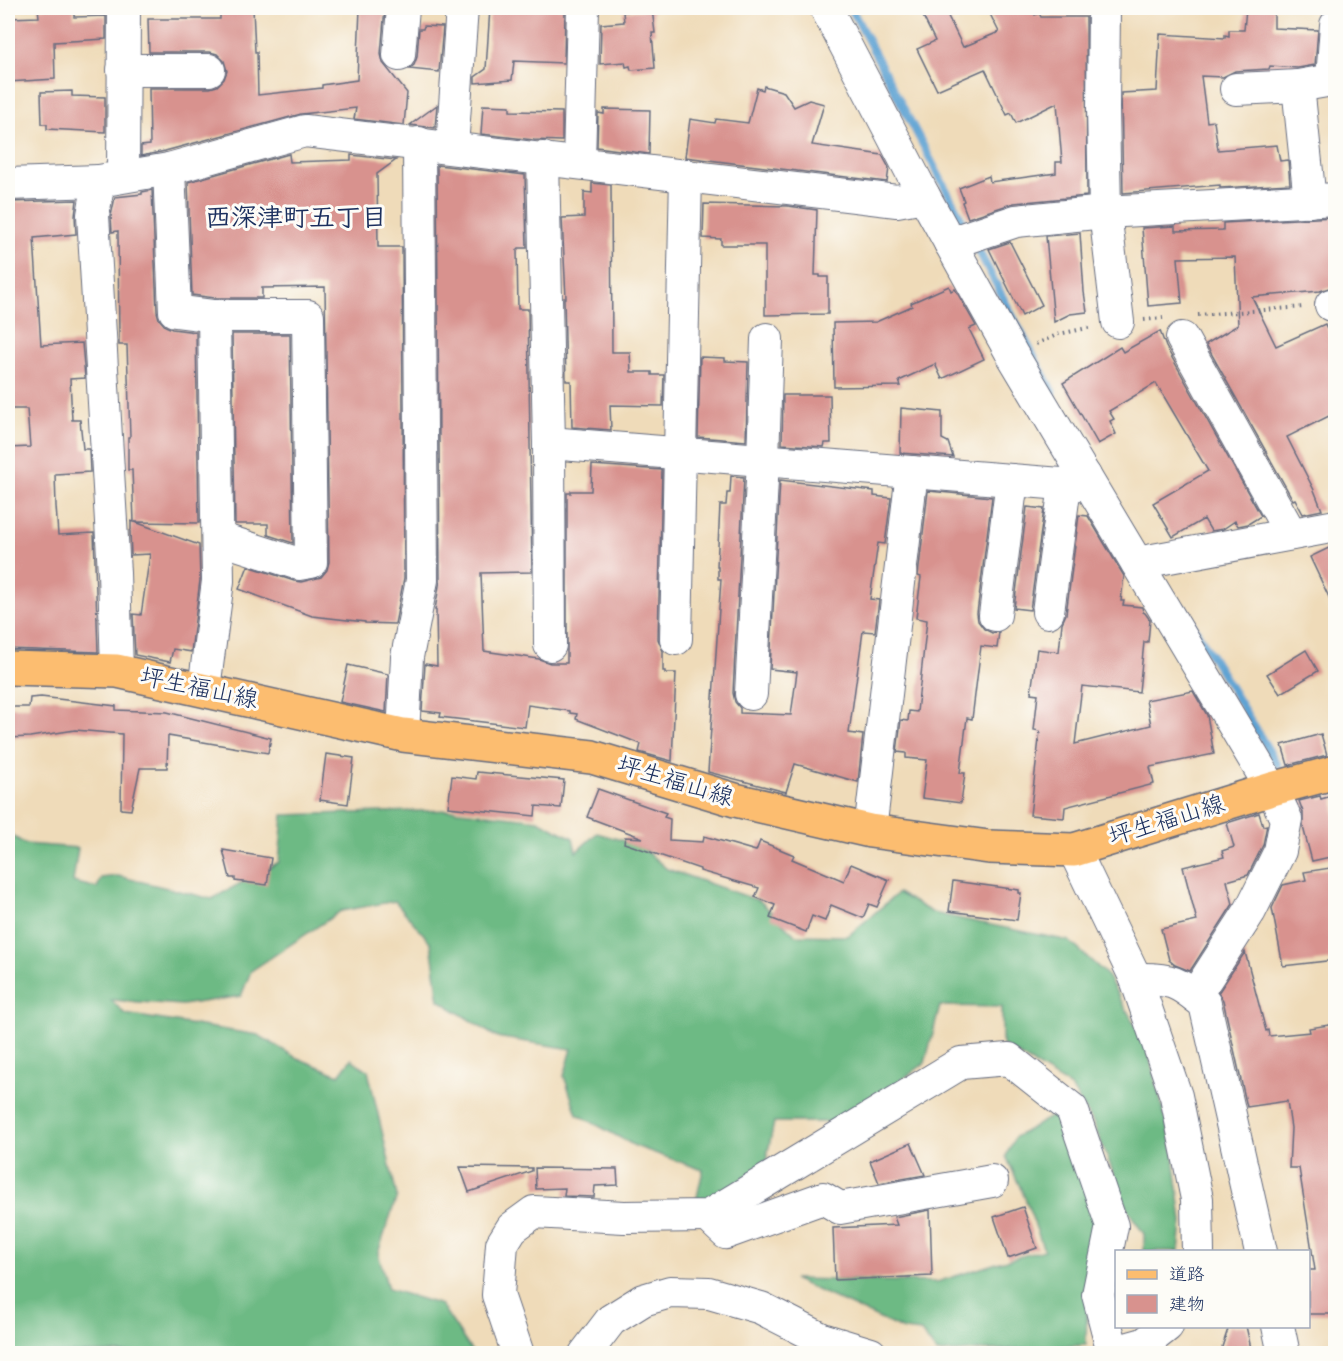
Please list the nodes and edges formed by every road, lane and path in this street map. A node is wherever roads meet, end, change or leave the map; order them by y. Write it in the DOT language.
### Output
graph roads {
  1 [pos="124,8"];
  2 [pos="403,8"];
  3 [pos="462,8"];
  4 [pos="583,8"];
  5 [pos="826,8"];
  6 [pos="1104,8"];
  7 [pos="1335,25"];
  8 [pos="399,55"];
  9 [pos="123,70"];
  10 [pos="209,70"];
  11 [pos="1298,86"];
  12 [pos="1236,89"];
  13 [pos="419,143"];
  14 [pos="452,147"];
  15 [pos="543,158"];
  16 [pos="579,162"];
  17 [pos="169,169"];
  18 [pos="686,175"];
  19 [pos="111,178"];
  20 [pos="8,184"];
  21 [pos="924,196"];
  22 [pos="1323,200"];
  23 [pos="1105,212"];
  24 [pos="964,239"];
  25 [pos="214,316"];
  26 [pos="1118,322"];
  27 [pos="1182,338"];
  28 [pos="766,339"];
  29 [pos="549,443"];
  30 [pos="681,454"];
  31 [pos="763,460"];
  32 [pos="912,472"];
  33 [pos="1012,480"];
  34 [pos="1075,480"];
  35 [pos="1335,526"];
  36 [pos="1292,534"];
  37 [pos="218,538"];
  38 [pos="1147,561"];
  39 [pos="1048,612"];
  40 [pos="995,615"];
  41 [pos="676,639"];
  42 [pos="550,645"];
  43 [pos="8,668"];
  44 [pos="117,671"];
  45 [pos="204,689"];
  46 [pos="751,694"];
  47 [pos="403,735"];
  48 [pos="1335,772"];
  49 [pos="1272,789"];
  50 [pos="870,831"];
  51 [pos="1074,850"];
  52 [pos="1136,979"];
  53 [pos="1195,996"];
  54 [pos="992,1181"];
  55 [pos="708,1216"];
  56 [pos="1198,1250"];
  57 [pos="1261,1250"];
  58 [pos="1164,1328"];
  59 [pos="1278,1328"];
  60 [pos="518,1353"];
  61 [pos="585,1353"];
  62 [pos="871,1353"];
  63 [pos="1111,1353"];
  64 [pos="1284,1353"];
  1 -- 9 [label="street"];
  2 -- 8 [label="street"];
  3 -- 14 [label="street"];
  4 -- 16 [label="street"];
  5 -- 21 [label="street"];
  6 -- 23 [label="street"];
  7 -- 11 [label="street"];
  9 -- 10 [label="street"];
  9 -- 19 [label="street"];
  11 -- 12 [label="street"];
  11 -- 22 [label="street"];
  13 -- 14 [label="street"];
  13 -- 17 [label="street"];
  13 -- 47 [label="street"];
  14 -- 15 [label="street"];
  15 -- 16 [label="street"];
  15 -- 29 [label="street"];
  16 -- 18 [label="street"];
  17 -- 19 [label="street"];
  17 -- 25 [label="street"];
  18 -- 21 [label="street"];
  18 -- 30 [label="street"];
  19 -- 20 [label="street"];
  19 -- 44 [label="street"];
  21 -- 24 [label="street"];
  22 -- 23 [label="street"];
  23 -- 24 [label="street"];
  23 -- 26 [label="street"];
  24 -- 34 [label="street"];
  25 -- 37 [label="street"];
  25 -- 37 [label="street"];
  27 -- 36 [label="street"];
  28 -- 31 [label="street"];
  29 -- 30 [label="street"];
  29 -- 42 [label="street"];
  30 -- 31 [label="street"];
  30 -- 41 [label="street"];
  31 -- 32 [label="street"];
  31 -- 46 [label="street"];
  32 -- 33 [label="street"];
  32 -- 50 [label="street"];
  33 -- 34 [label="street"];
  33 -- 40 [label="street"];
  34 -- 38 [label="street"];
  34 -- 39 [label="street"];
  35 -- 36 [label="street"];
  36 -- 38 [label="street"];
  37 -- 45 [label="street"];
  38 -- 49 [label="street"];
  43 -- 44 [label="main road, 坪生福山線"];
  44 -- 45 [label="main road, 坪生福山線"];
  45 -- 47 [label="main road, 坪生福山線"];
  47 -- 50 [label="main road, 坪生福山線"];
  48 -- 49 [label="main road, 坪生福山線"];
  49 -- 51 [label="main road, 坪生福山線"];
  49 -- 53 [label="street"];
  50 -- 51 [label="main road, 坪生福山線"];
  51 -- 52 [label="street"];
  52 -- 53 [label="street"];
  52 -- 56 [label="street"];
  53 -- 57 [label="street"];
  54 -- 55 [label="street"];
  55 -- 60 [label="street"];
  55 -- 63 [label="street"];
  58 -- 63 [label="street"];
  59 -- 64 [label="street"];
  61 -- 62 [label="street"];
}
